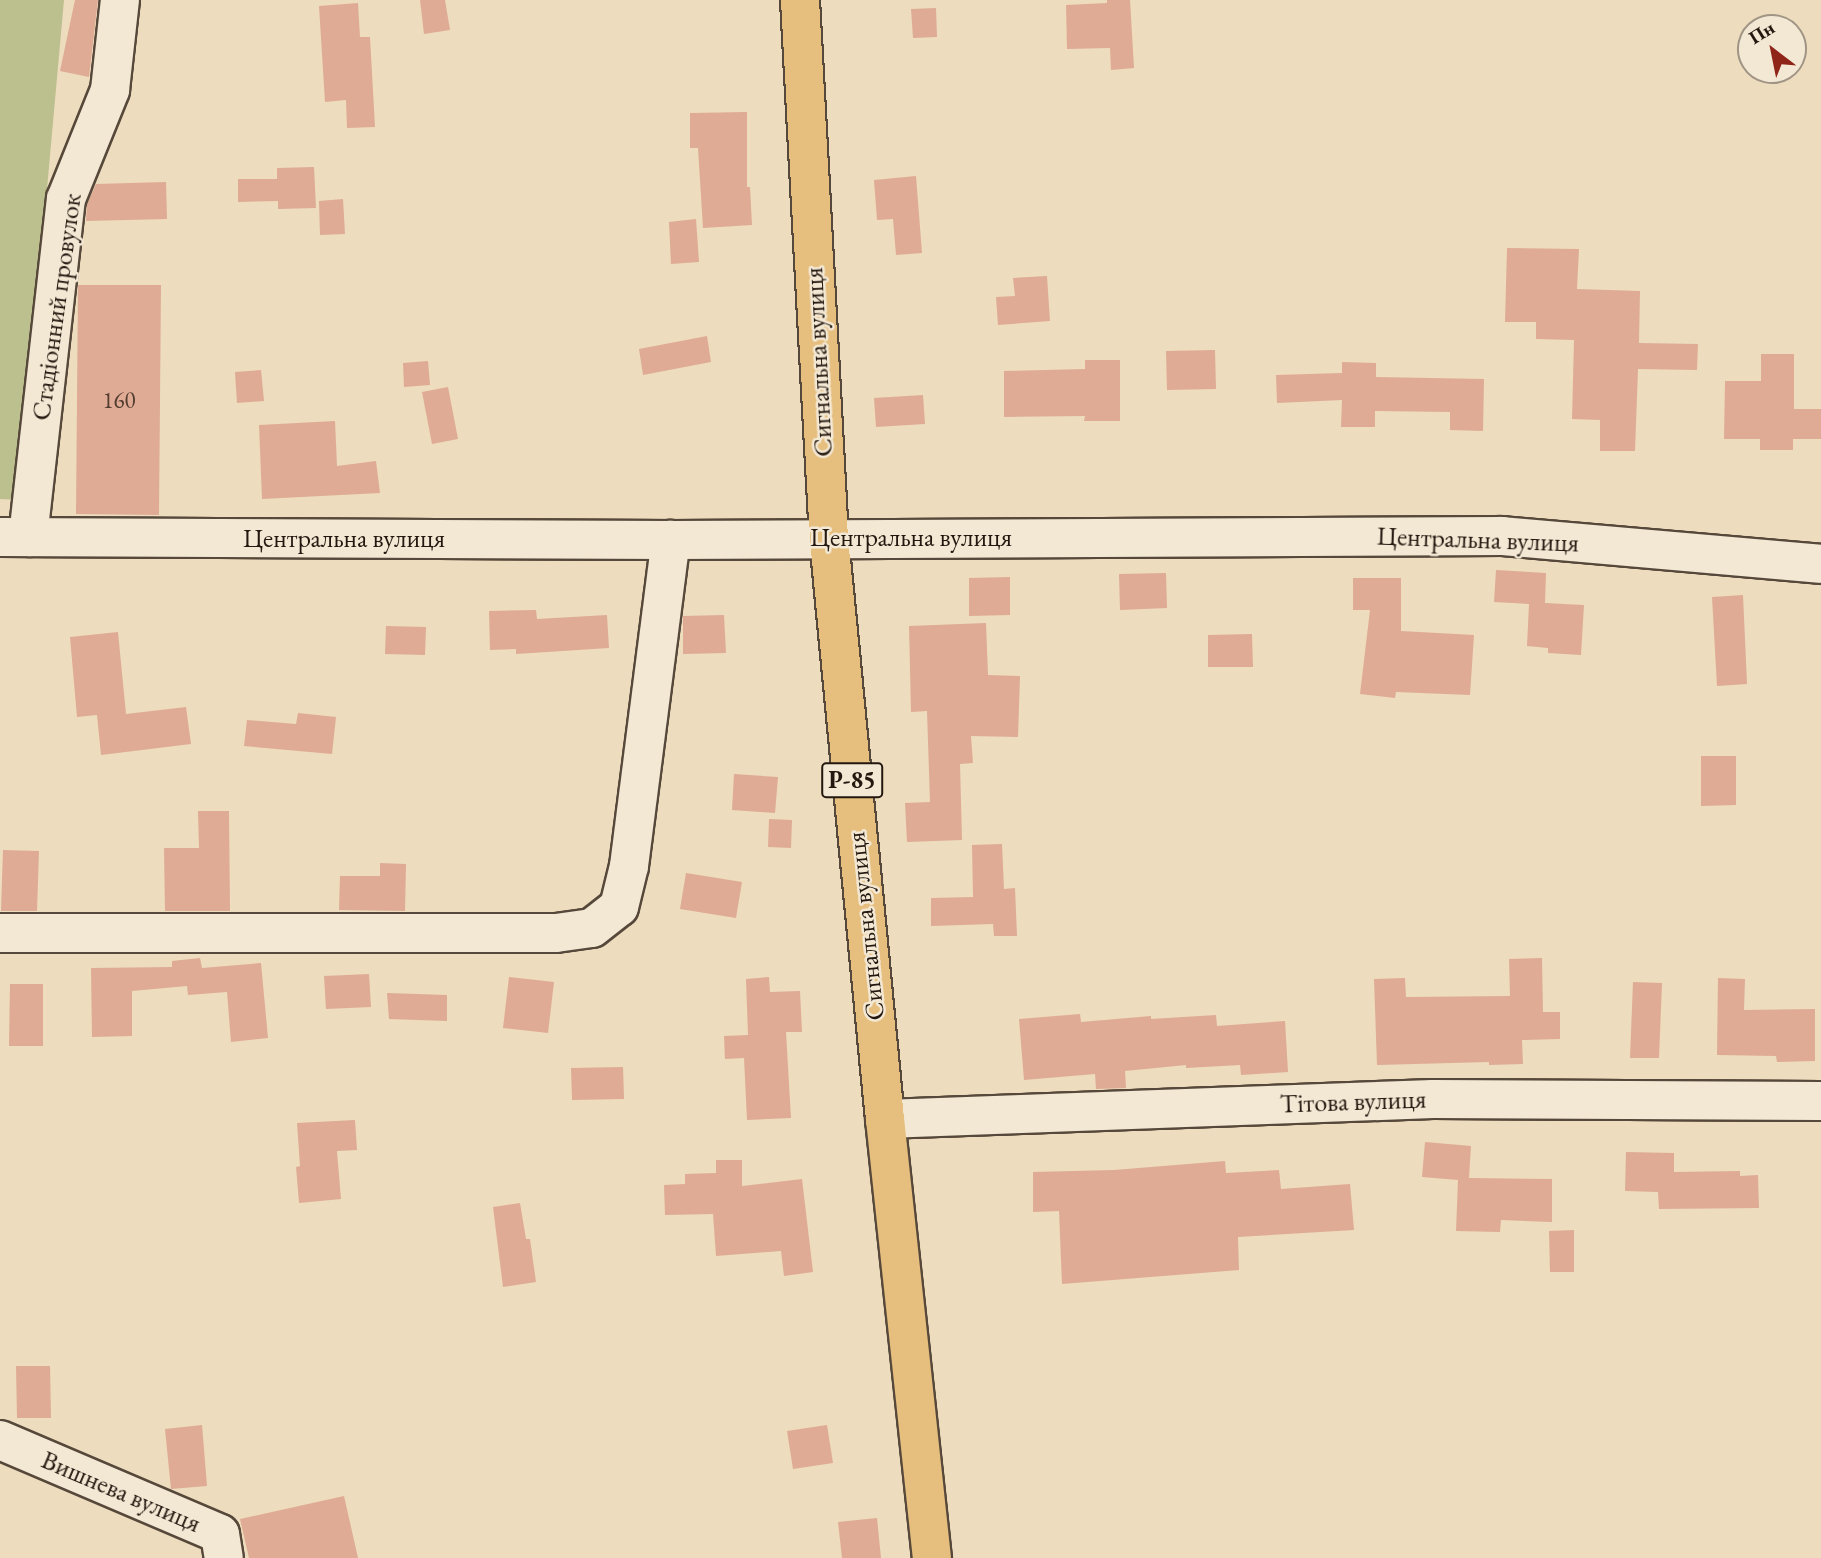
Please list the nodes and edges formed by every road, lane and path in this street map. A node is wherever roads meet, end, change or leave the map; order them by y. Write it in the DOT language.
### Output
graph roads {
  1 [pos="120,0"];
  2 [pos="800,0"];
  3 [pos="14,537"];
  4 [pos="829,539"];
  5 [pos="671,540"];
  6 [pos="1821,565"];
  7 [pos="0,933"];
  8 [pos="1821,1101"];
  9 [pos="885,1119"];
  10 [pos="0,1440"];
  11 [pos="225,1558"];
  12 [pos="932,1558"];
  1 -- 3 [label="street, Стадіонний провулок"];
  2 -- 4 [label="main road, Сигнальна вулиця / Р-85"];
  3 -- 5 [label="street, Центральна вулиця"];
  4 -- 5 [label="street, Центральна вулиця"];
  4 -- 6 [label="street, Центральна вулиця"];
  4 -- 9 [label="main road, Сигнальна вулиця / Р-85"];
  5 -- 7 [label="street"];
  8 -- 9 [label="street, Тітова вулиця"];
  9 -- 12 [label="main road, Сигнальна вулиця / Р-85"];
  10 -- 11 [label="street, Вишнева вулиця"];
}
